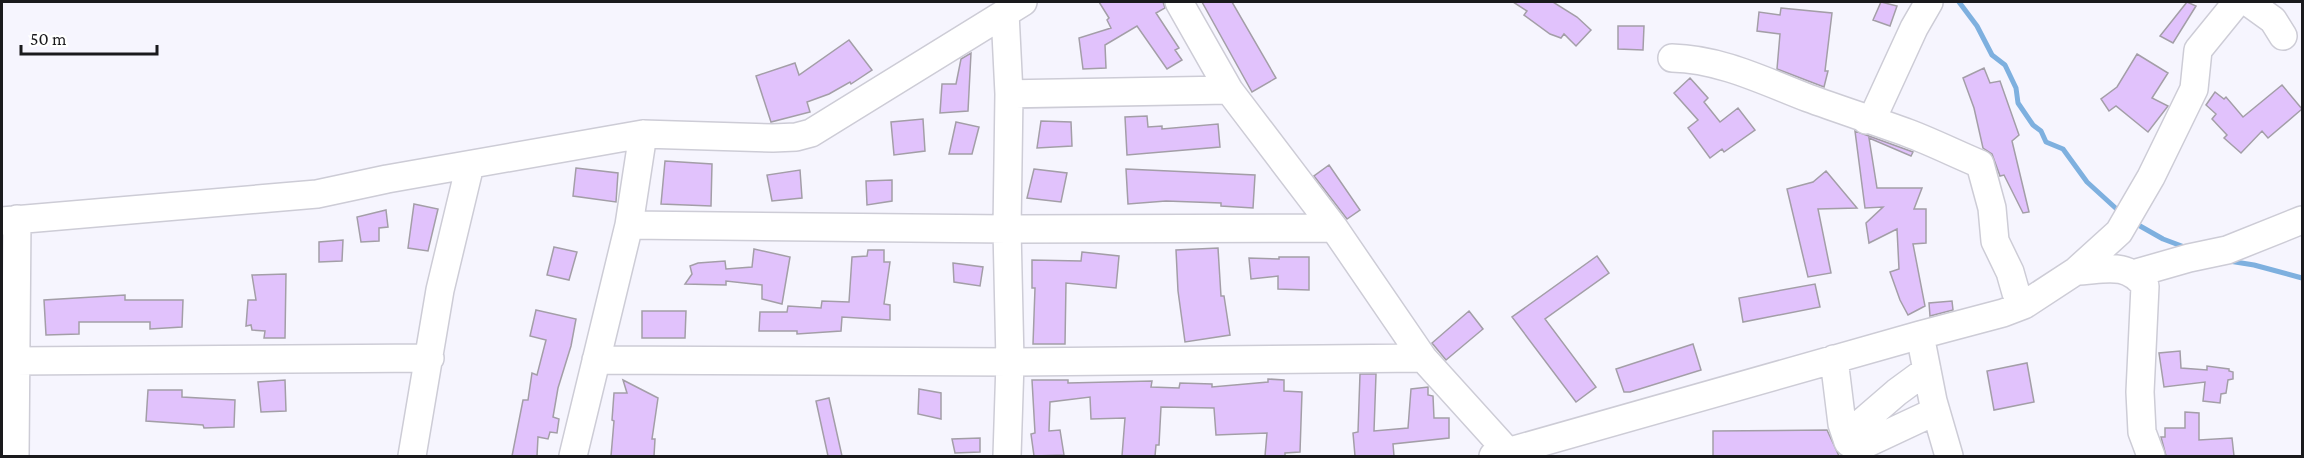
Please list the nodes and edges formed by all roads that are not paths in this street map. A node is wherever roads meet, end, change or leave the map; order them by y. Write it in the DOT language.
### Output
graph roads {
  1 [pos="1179,2"];
  2 [pos="1929,2"];
  3 [pos="2237,2"];
  4 [pos="2248,2"];
  5 [pos="1014,7"];
  6 [pos="2283,36"];
  7 [pos="1672,58"];
  8 [pos="1229,90"];
  9 [pos="1008,94"];
  10 [pos="1866,120"];
  11 [pos="643,134"];
  12 [pos="470,165"];
  13 [pos="9,220"];
  14 [pos="2302,220"];
  15 [pos="629,225"];
  16 [pos="1334,228"];
  17 [pos="1007,230"];
  18 [pos="2111,240"];
  19 [pos="2165,265"];
  20 [pos="2076,271"];
  21 [pos="2133,273"];
  22 [pos="2026,303"];
  23 [pos="1920,335"];
  24 [pos="430,358"];
  25 [pos="1423,358"];
  26 [pos="1834,359"];
  27 [pos="597,360"];
  28 [pos="15,361"];
  29 [pos="1010,362"];
  30 [pos="1927,370"];
  31 [pos="1936,411"];
  32 [pos="1853,447"];
  33 [pos="1943,453"];
  34 [pos="1501,455"];
  35 [pos="15,456"];
  36 [pos="412,456"];
  37 [pos="573,456"];
  38 [pos="1007,456"];
  39 [pos="2151,456"];
  1 -- 8 [label="street"];
  2 -- 10 [label="street"];
  3 -- 18 [label="street"];
  4 -- 6 [label="street"];
  5 -- 9 [label="street"];
  5 -- 11 [label="street"];
  7 -- 10 [label="street"];
  8 -- 9 [label="street"];
  8 -- 16 [label="street"];
  9 -- 17 [label="street"];
  10 -- 22 [label="street"];
  11 -- 12 [label="street"];
  11 -- 15 [label="street"];
  12 -- 13 [label="street"];
  12 -- 24 [label="street"];
  13 -- 28 [label="street"];
  14 -- 19 [label="street"];
  15 -- 17 [label="street"];
  15 -- 27 [label="street"];
  16 -- 17 [label="street"];
  16 -- 25 [label="street"];
  17 -- 29 [label="street"];
  18 -- 19 [label="street"];
  18 -- 20 [label="street"];
  19 -- 21 [label="street"];
  20 -- 21 [label="street"];
  20 -- 22 [label="street"];
  21 -- 39 [label="street"];
  22 -- 23 [label="street"];
  23 -- 26 [label="street"];
  23 -- 30 [label="street"];
  24 -- 28 [label="street"];
  24 -- 36 [label="street"];
  25 -- 29 [label="street"];
  25 -- 34 [label="street"];
  26 -- 32 [label="street"];
  26 -- 34 [label="street"];
  27 -- 29 [label="street"];
  27 -- 37 [label="street"];
  28 -- 35 [label="street"];
  29 -- 38 [label="street"];
  30 -- 31 [label="street"];
  30 -- 32 [label="street"];
  31 -- 32 [label="street"];
  31 -- 33 [label="street"];
}
